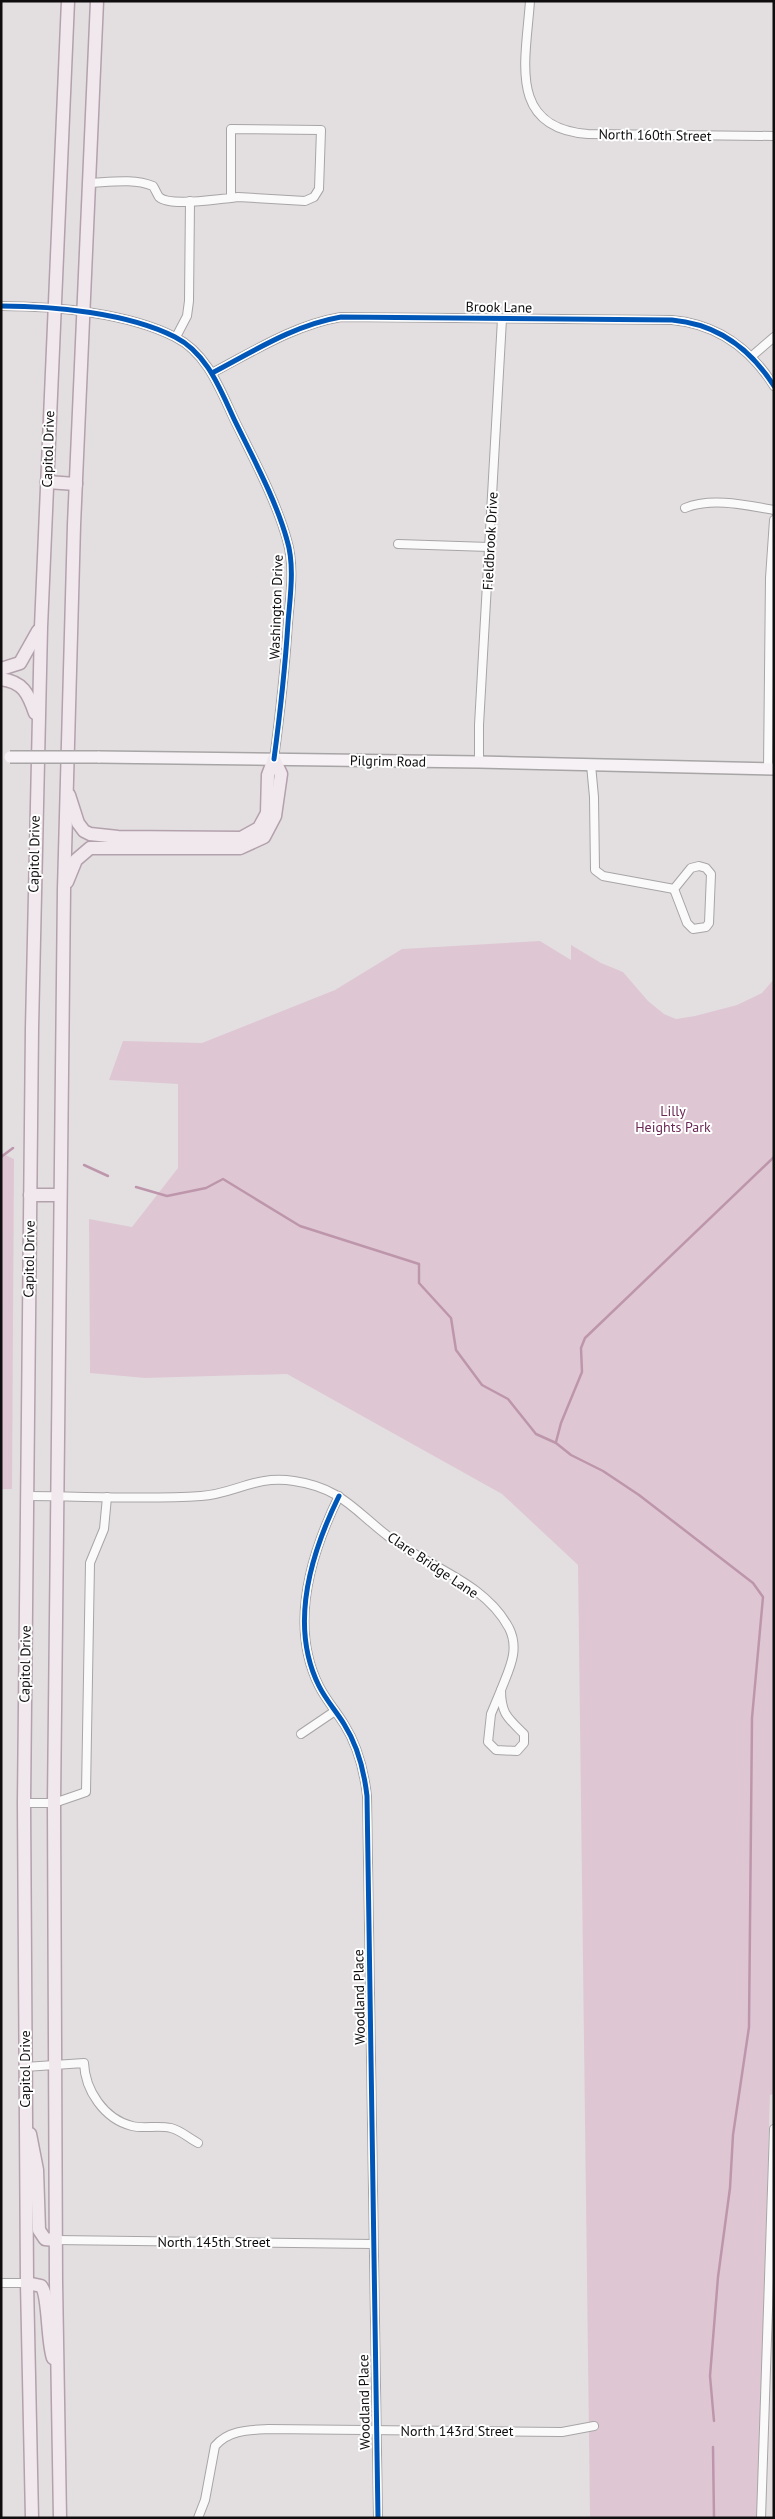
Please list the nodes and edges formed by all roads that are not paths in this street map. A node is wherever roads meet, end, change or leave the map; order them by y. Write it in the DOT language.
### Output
graph roads {
  1 [pos="68,1"];
  2 [pos="97,1"];
  3 [pos="530,1"];
  4 [pos="774,136"];
  5 [pos="89,183"];
  6 [pos="231,198"];
  7 [pos="190,201"];
  8 [pos="1,306"];
  9 [pos="55,308"];
  10 [pos="85,313"];
  11 [pos="502,319"];
  12 [pos="774,336"];
  13 [pos="176,337"];
  14 [pos="752,356"];
  15 [pos="212,373"];
  16 [pos="774,386"];
  17 [pos="47,482"];
  18 [pos="76,484"];
  19 [pos="685,508"];
  20 [pos="774,510"];
  21 [pos="774,520"];
  22 [pos="398,544"];
  23 [pos="488,547"];
  24 [pos="41,627"];
  25 [pos="772,657"];
  26 [pos="1,669"];
  27 [pos="1,679"];
  28 [pos="38,719"];
  29 [pos="5,757"];
  30 [pos="274,759"];
  31 [pos="479,762"];
  32 [pos="591,765"];
  33 [pos="771,769"];
  34 [pos="65,785"];
  35 [pos="64,888"];
  36 [pos="674,889"];
  37 [pos="60,1195"];
  38 [pos="30,1196"];
  39 [pos="27,1496"];
  40 [pos="57,1496"];
  41 [pos="339,1496"];
  42 [pos="107,1497"];
  43 [pos="502,1690"];
  44 [pos="335,1711"];
  45 [pos="301,1734"];
  46 [pos="24,1803"];
  47 [pos="54,1803"];
  48 [pos="56,2066"];
  49 [pos="25,2067"];
  50 [pos="25,2120"];
  51 [pos="774,2129"];
  52 [pos="198,2143"];
  53 [pos="773,2182"];
  54 [pos="56,2240"];
  55 [pos="373,2244"];
  56 [pos="1,2283"];
  57 [pos="27,2283"];
  58 [pos="58,2372"];
  59 [pos="594,2426"];
  60 [pos="376,2430"];
  61 [pos="32,2518"];
  62 [pos="60,2518"];
  63 [pos="198,2518"];
  64 [pos="378,2518"];
  65 [pos="761,2518"];
  1 -- 9 [label="main road, Capitol Drive"];
  2 -- 5 [label="main road"];
  3 -- 4 [label="street, North 160th Street"];
  5 -- 7 [label="street"];
  5 -- 10 [label="main road"];
  6 -- 6 [label="street"];
  6 -- 7 [label="street"];
  7 -- 13 [label="street"];
  8 -- 9 [label="street"];
  9 -- 10 [label="street"];
  9 -- 17 [label="main road, Capitol Drive"];
  10 -- 13 [label="street"];
  10 -- 18 [label="main road"];
  11 -- 14 [label="street, Brook Lane"];
  11 -- 15 [label="street, Brook Lane"];
  11 -- 23 [label="street, Fieldbrook Drive"];
  12 -- 14 [label="street"];
  13 -- 15 [label="street, Washington Drive"];
  14 -- 16 [label="street, Brook Lane"];
  15 -- 30 [label="street, Washington Drive"];
  17 -- 18 [label="main road"];
  17 -- 24 [label="main road, Capitol Drive"];
  18 -- 34 [label="main road"];
  19 -- 20 [label="street"];
  21 -- 25 [label="street"];
  22 -- 23 [label="street"];
  23 -- 31 [label="street, Fieldbrook Drive"];
  24 -- 26 [label="main road"];
  24 -- 28 [label="main road, Capitol Drive"];
  25 -- 33 [label="street"];
  27 -- 28 [label="main road"];
  28 -- 38 [label="main road, Capitol Drive"];
  29 -- 30 [label="main road, Pilgrim Road, bridge"];
  30 -- 31 [label="main road, Pilgrim Road"];
  30 -- 34 [label="main road"];
  30 -- 35 [label="main road"];
  31 -- 32 [label="main road, Pilgrim Road"];
  32 -- 33 [label="main road, Pilgrim Road"];
  32 -- 36 [label="street"];
  34 -- 35 [label="main road"];
  35 -- 37 [label="main road"];
  36 -- 36 [label="street"];
  37 -- 38 [label="main road"];
  37 -- 40 [label="main road"];
  38 -- 39 [label="main road, Capitol Drive"];
  39 -- 40 [label="street, Clare Bridge Lane"];
  39 -- 46 [label="main road, Capitol Drive"];
  40 -- 42 [label="street, Clare Bridge Lane"];
  40 -- 47 [label="main road"];
  41 -- 42 [label="street, Clare Bridge Lane"];
  41 -- 43 [label="street, Clare Bridge Lane"];
  41 -- 44 [label="street, Woodland Place"];
  42 -- 47 [label="street"];
  43 -- 43 [label="street, Clare Bridge Lane"];
  44 -- 45 [label="street"];
  44 -- 55 [label="street, Woodland Place"];
  46 -- 47 [label="street"];
  46 -- 49 [label="main road, Capitol Drive"];
  47 -- 48 [label="main road"];
  48 -- 49 [label="street"];
  48 -- 52 [label="street"];
  48 -- 54 [label="main road"];
  49 -- 50 [label="main road, Capitol Drive"];
  50 -- 54 [label="main road"];
  50 -- 57 [label="main road, Capitol Drive"];
  51 -- 53 [label="street"];
  53 -- 65 [label="street"];
  54 -- 55 [label="street, North 145th Street"];
  54 -- 58 [label="main road"];
  55 -- 60 [label="street, Woodland Place"];
  56 -- 57 [label="street"];
  57 -- 58 [label="main road"];
  57 -- 61 [label="main road, Capitol Drive"];
  58 -- 62 [label="main road"];
  59 -- 60 [label="street, North 143rd Street"];
  60 -- 63 [label="street, North 143rd Street"];
  60 -- 64 [label="street, Woodland Place"];
}
